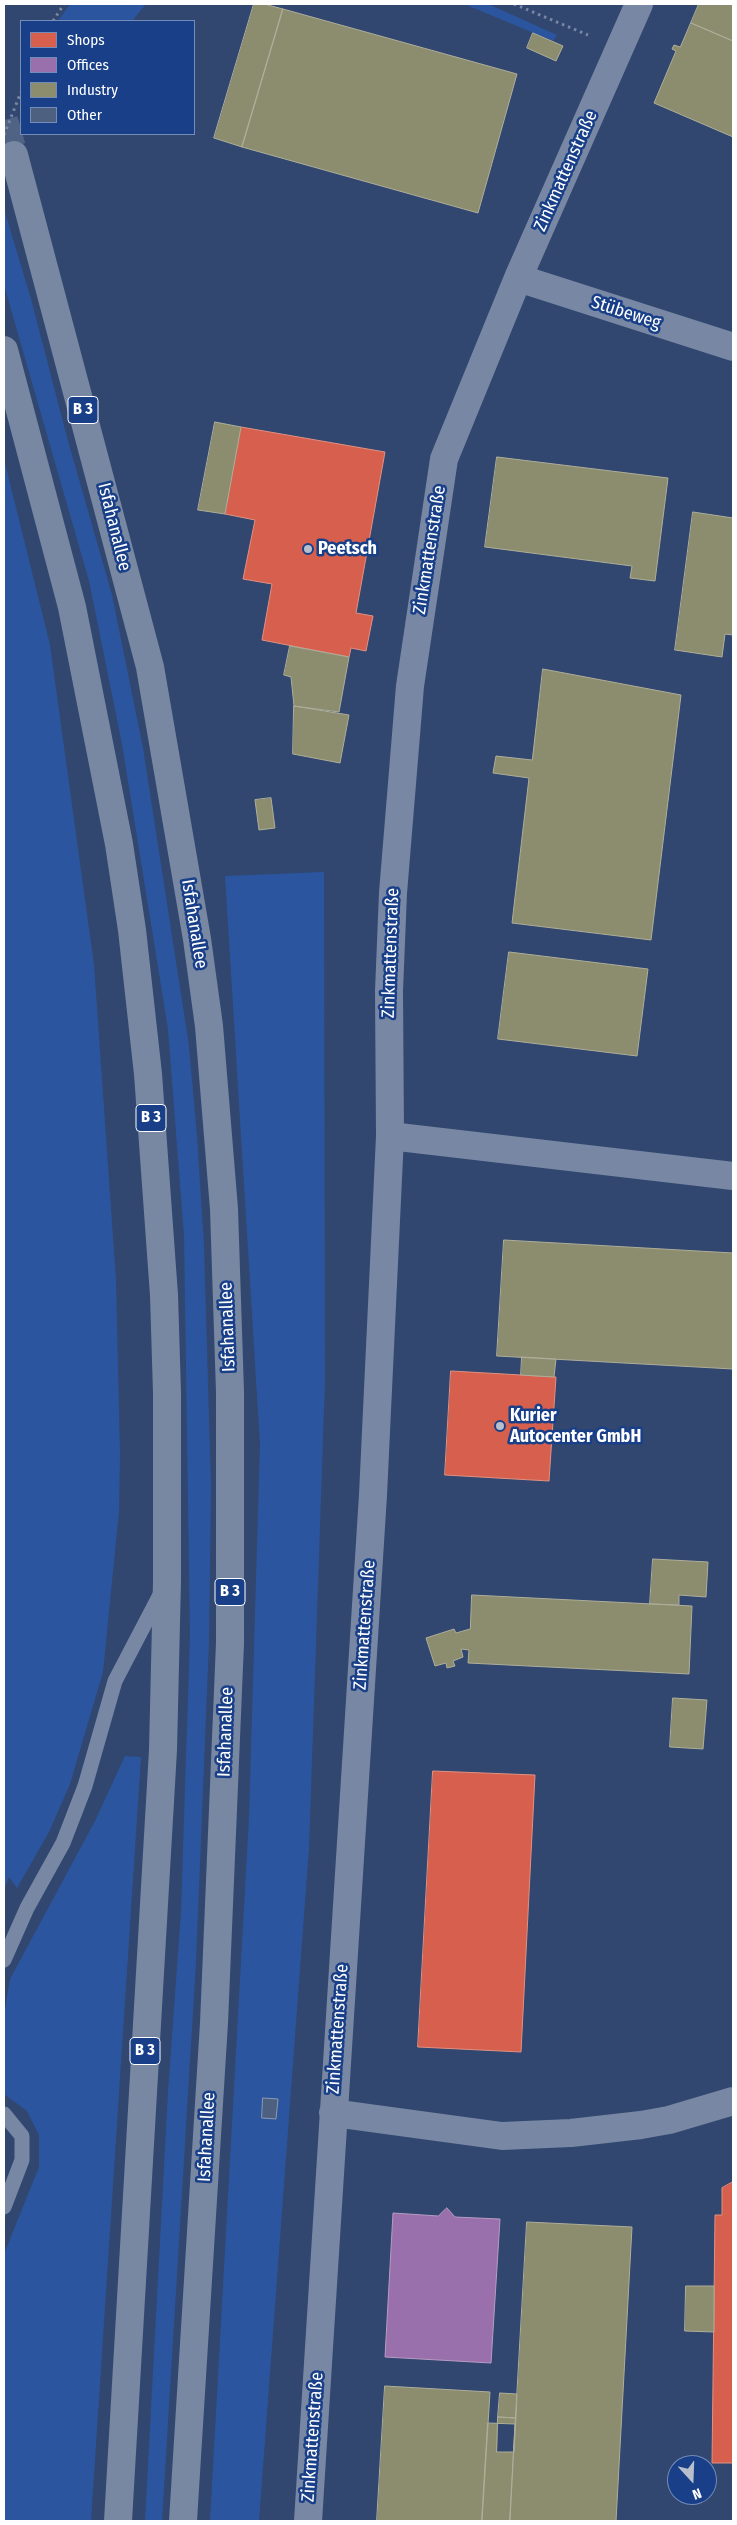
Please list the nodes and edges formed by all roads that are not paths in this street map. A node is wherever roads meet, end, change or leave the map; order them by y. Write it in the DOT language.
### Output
graph roads {
  1 [pos="639,4"];
  2 [pos="9,145"];
  3 [pos="518,278"];
  4 [pos="733,347"];
  5 [pos="4,350"];
  6 [pos="390,1136"];
  7 [pos="733,1176"];
  8 [pos="167,1581"];
  9 [pos="4,1960"];
  10 [pos="733,2101"];
  11 [pos="333,2113"];
  12 [pos="4,2114"];
  13 [pos="4,2207"];
  14 [pos="118,2521"];
  15 [pos="184,2521"];
  16 [pos="308,2521"];
  1 -- 3 [label="street, Zinkmattenstraße"];
  2 -- 15 [label="highway, Isfahanallee / B 3"];
  3 -- 4 [label="street, Stübeweg"];
  3 -- 6 [label="street, Zinkmattenstraße"];
  5 -- 8 [label="highway, B 3"];
  6 -- 7 [label="street"];
  6 -- 11 [label="street, Zinkmattenstraße"];
  8 -- 9 [label="lane"];
  8 -- 14 [label="highway, B 3"];
  10 -- 11 [label="street, Zinkmattenstraße"];
  11 -- 16 [label="street, Zinkmattenstraße"];
  12 -- 13 [label="lane"];
}
